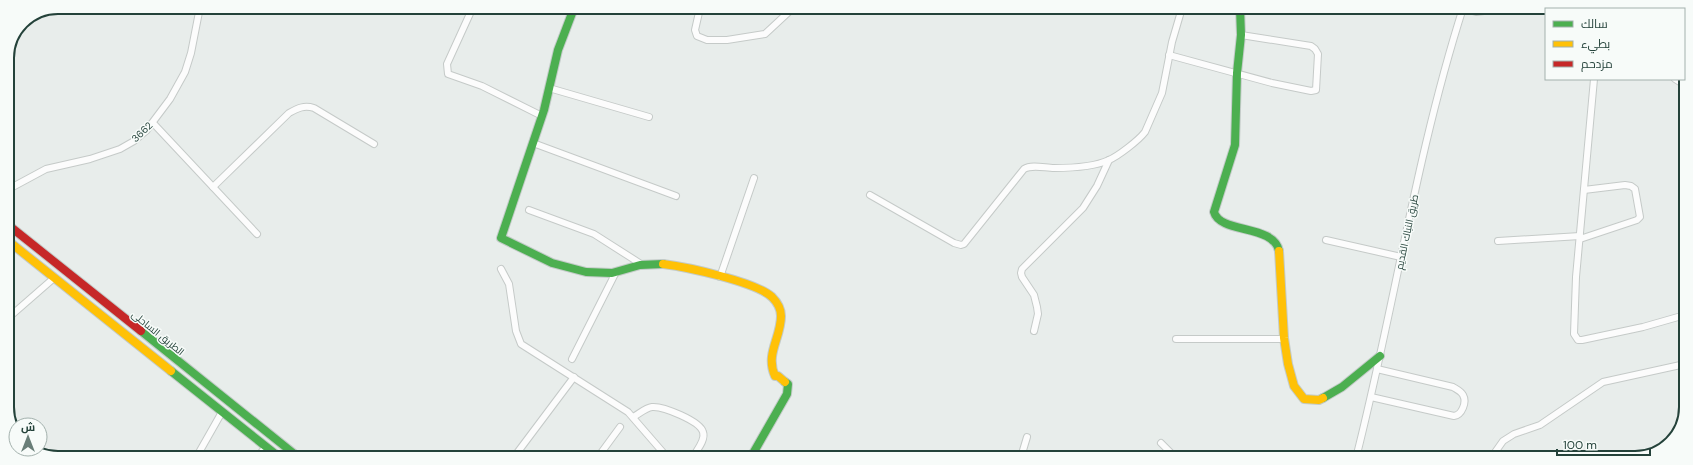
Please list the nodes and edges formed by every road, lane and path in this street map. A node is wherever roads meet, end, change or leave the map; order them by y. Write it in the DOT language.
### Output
graph roads {
  1 [pos="199,14"];
  2 [pos="470,14"];
  3 [pos="572,14"];
  4 [pos="699,14"];
  5 [pos="787,14"];
  6 [pos="1180,14"];
  7 [pos="1240,14"];
  8 [pos="1462,14"];
  9 [pos="1241,35"];
  10 [pos="1168,55"];
  11 [pos="1237,73"];
  12 [pos="1594,80"];
  13 [pos="549,88"];
  14 [pos="542,116"];
  15 [pos="649,118"];
  16 [pos="153,123"];
  17 [pos="533,143"];
  18 [pos="374,144"];
  19 [pos="1109,160"];
  20 [pos="754,178"];
  21 [pos="14,187"];
  22 [pos="213,187"];
  23 [pos="1584,190"];
  24 [pos="870,195"];
  25 [pos="676,196"];
  26 [pos="529,210"];
  27 [pos="14,229"];
  28 [pos="257,234"];
  29 [pos="1580,238"];
  30 [pos="1326,240"];
  31 [pos="1498,241"];
  32 [pos="14,246"];
  33 [pos="1401,257"];
  34 [pos="641,264"];
  35 [pos="501,269"];
  36 [pos="616,272"];
  37 [pos="720,277"];
  38 [pos="54,278"];
  39 [pos="14,313"];
  40 [pos="1679,317"];
  41 [pos="1034,331"];
  42 [pos="1176,339"];
  43 [pos="1285,339"];
  44 [pos="1380,356"];
  45 [pos="572,359"];
  46 [pos="1679,365"];
  47 [pos="1377,369"];
  48 [pos="574,377"];
  49 [pos="1371,397"];
  50 [pos="222,412"];
  51 [pos="633,417"];
  52 [pos="620,427"];
  53 [pos="1027,437"];
  54 [pos="1161,443"];
  55 [pos="266,446"];
  56 [pos="200,451"];
  57 [pos="262,451"];
  58 [pos="272,451"];
  59 [pos="291,451"];
  60 [pos="518,451"];
  61 [pos="602,451"];
  62 [pos="662,451"];
  63 [pos="696,451"];
  64 [pos="754,451"];
  65 [pos="1023,451"];
  66 [pos="1169,451"];
  67 [pos="1358,451"];
  68 [pos="1496,451"];
  1 -- 16 [label="street, 3662"];
  2 -- 14 [label="street"];
  3 -- 13 [label="main road"];
  4 -- 5 [label="street"];
  6 -- 10 [label="street"];
  7 -- 9 [label="main road"];
  8 -- 33 [label="street, طريق النباك القديم"];
  9 -- 11 [label="main road"];
  9 -- 11 [label="street"];
  10 -- 11 [label="street"];
  10 -- 19 [label="street"];
  11 -- 43 [label="main road"];
  12 -- 23 [label="street"];
  13 -- 14 [label="main road"];
  13 -- 15 [label="street"];
  14 -- 17 [label="main road"];
  16 -- 21 [label="street, 3662"];
  16 -- 22 [label="street"];
  17 -- 25 [label="street"];
  17 -- 36 [label="main road"];
  18 -- 22 [label="street"];
  19 -- 24 [label="street"];
  19 -- 41 [label="street"];
  20 -- 37 [label="street"];
  22 -- 28 [label="street"];
  23 -- 29 [label="street"];
  23 -- 29 [label="street"];
  26 -- 34 [label="street"];
  27 -- 59 [label="main road, الطريق الساحلى"];
  29 -- 31 [label="street"];
  29 -- 40 [label="street"];
  30 -- 33 [label="street"];
  32 -- 38 [label="main road"];
  33 -- 44 [label="street, طريق النباك القديم"];
  34 -- 36 [label="main road"];
  34 -- 37 [label="main road"];
  35 -- 48 [label="street"];
  36 -- 45 [label="street"];
  37 -- 64 [label="main road"];
  38 -- 39 [label="street"];
  38 -- 50 [label="main road"];
  42 -- 43 [label="street"];
  43 -- 44 [label="main road"];
  44 -- 47 [label="street, طريق النباك القديم"];
  46 -- 68 [label="street"];
  47 -- 49 [label="street, طريق النباك القديم"];
  47 -- 49 [label="street"];
  48 -- 51 [label="street"];
  48 -- 60 [label="street"];
  49 -- 67 [label="street, طريق النباك القديم"];
  50 -- 55 [label="main road"];
  50 -- 56 [label="street"];
  51 -- 62 [label="street"];
  51 -- 63 [label="street"];
  52 -- 61 [label="street"];
  53 -- 65 [label="street"];
  54 -- 66 [label="street"];
  55 -- 57 [label="street"];
  55 -- 58 [label="main road"];
}
